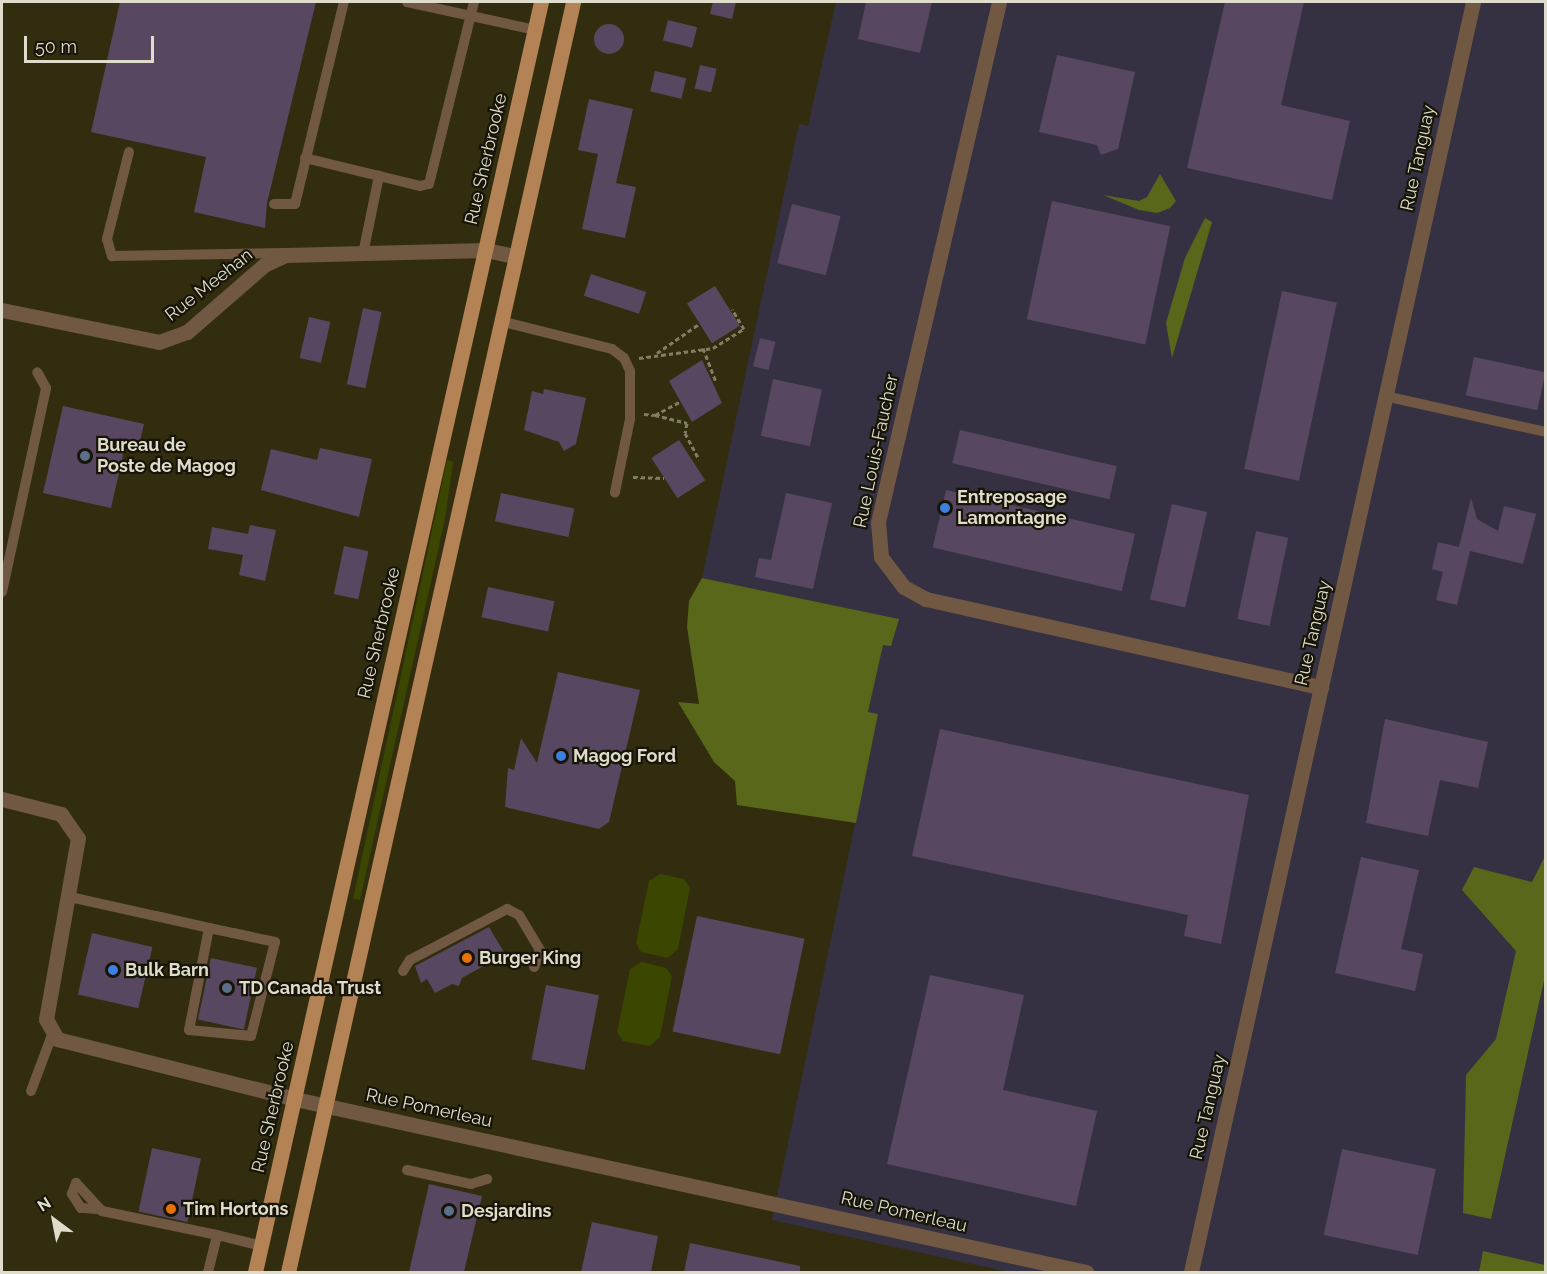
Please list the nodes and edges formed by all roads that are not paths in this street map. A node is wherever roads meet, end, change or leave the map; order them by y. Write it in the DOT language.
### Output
graph roads {
  1 [pos="344,2"];
  2 [pos="407,2"];
  3 [pos="474,2"];
  4 [pos="541,2"];
  5 [pos="573,2"];
  6 [pos="999,2"];
  7 [pos="1473,2"];
  8 [pos="471,16"];
  9 [pos="535,30"];
  10 [pos="129,152"];
  11 [pos="305,158"];
  12 [pos="379,176"];
  13 [pos="274,204"];
  14 [pos="364,249"];
  15 [pos="486,250"];
  16 [pos="297,252"];
  17 [pos="514,256"];
  18 [pos="2,310"];
  19 [pos="500,321"];
  20 [pos="37,372"];
  21 [pos="1385,396"];
  22 [pos="1545,432"];
  23 [pos="615,492"];
  24 [pos="2,592"];
  25 [pos="1321,687"];
  26 [pos="2,799"];
  27 [pos="70,897"];
  28 [pos="209,928"];
  29 [pos="534,967"];
  30 [pos="403,971"];
  31 [pos="52,1035"];
  32 [pos="31,1091"];
  33 [pos="295,1099"];
  34 [pos="326,1105"];
  35 [pos="407,1170"];
  36 [pos="487,1179"];
  37 [pos="76,1183"];
  38 [pos="217,1235"];
  39 [pos="261,1246"];
  40 [pos="208,1272"];
  41 [pos="255,1272"];
  42 [pos="288,1272"];
  43 [pos="1086,1272"];
  44 [pos="1191,1272"];
  1 -- 11 [label="lane"];
  2 -- 8 [label="lane"];
  3 -- 8 [label="lane"];
  4 -- 9 [label="main road, Rue Sherbrooke"];
  5 -- 17 [label="main road"];
  6 -- 25 [label="street, Rue Louis-Faucher"];
  7 -- 21 [label="street, Rue Tanguay"];
  8 -- 9 [label="lane"];
  8 -- 12 [label="lane"];
  9 -- 15 [label="main road, Rue Sherbrooke"];
  10 -- 16 [label="lane"];
  11 -- 12 [label="lane"];
  11 -- 13 [label="lane"];
  12 -- 14 [label="lane"];
  14 -- 15 [label="street, Rue Meehan"];
  14 -- 16 [label="street, Rue Meehan"];
  15 -- 17 [label="street, Rue Meehan"];
  15 -- 33 [label="main road, Rue Sherbrooke"];
  16 -- 18 [label="street, Rue Meehan"];
  17 -- 19 [label="main road"];
  19 -- 23 [label="lane"];
  19 -- 34 [label="main road"];
  20 -- 24 [label="lane"];
  21 -- 22 [label="lane"];
  21 -- 25 [label="street, Rue Tanguay"];
  25 -- 44 [label="street, Rue Tanguay"];
  26 -- 27 [label="street"];
  27 -- 28 [label="lane"];
  27 -- 31 [label="street"];
  28 -- 28 [label="lane"];
  29 -- 30 [label="lane"];
  31 -- 32 [label="lane"];
  31 -- 33 [label="street, Rue Pomerleau"];
  33 -- 34 [label="street, Rue Pomerleau"];
  33 -- 39 [label="main road, Rue Sherbrooke"];
  34 -- 42 [label="main road"];
  34 -- 43 [label="street, Rue Pomerleau"];
  35 -- 36 [label="lane"];
  37 -- 38 [label="lane"];
  38 -- 39 [label="lane"];
  38 -- 40 [label="lane"];
  39 -- 41 [label="main road, Rue Sherbrooke"];
}
